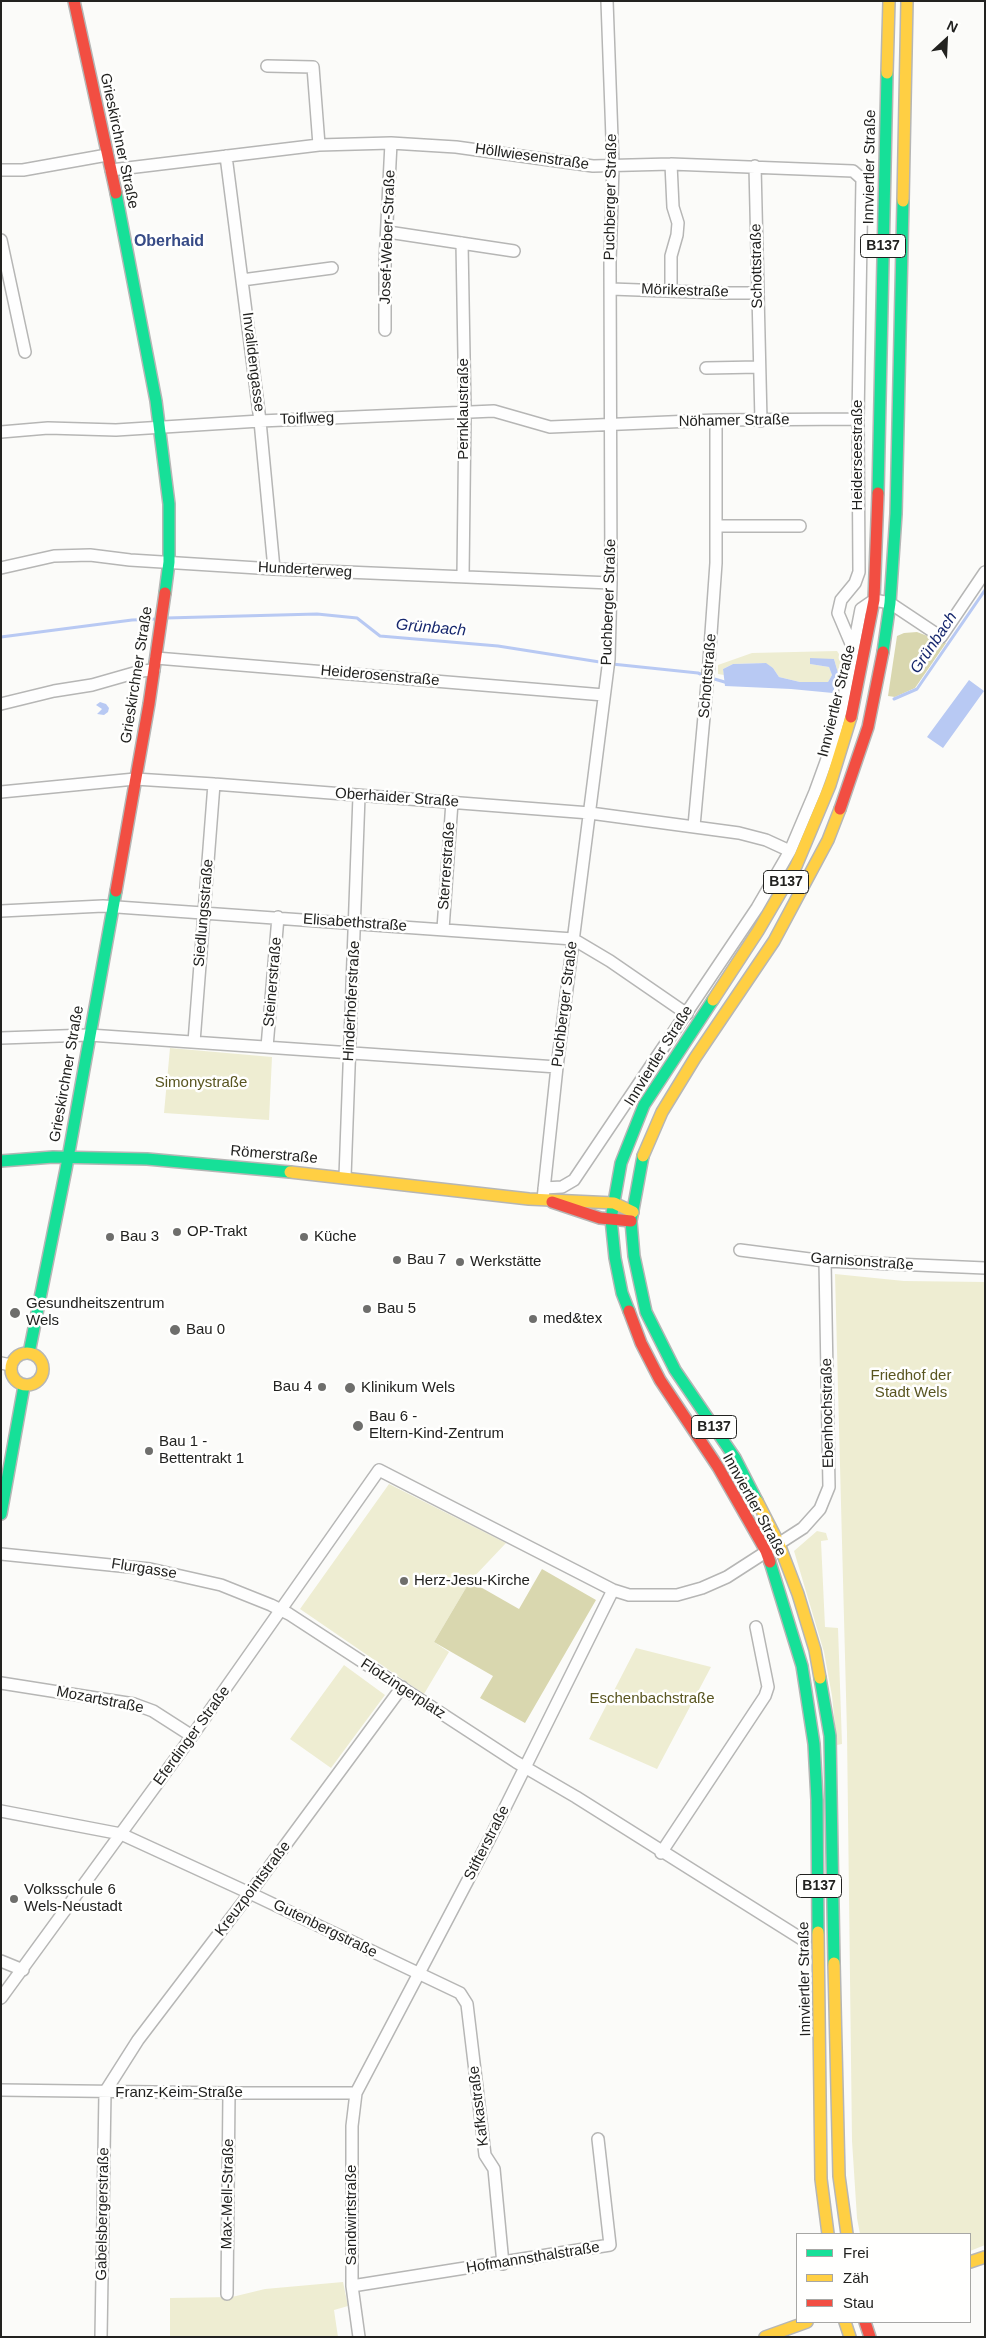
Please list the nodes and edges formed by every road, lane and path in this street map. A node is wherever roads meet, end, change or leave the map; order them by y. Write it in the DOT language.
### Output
graph roads {
  1 [pos="74,1"];
  2 [pos="607,1"];
  3 [pos="889,1"];
  4 [pos="907,1"];
  5 [pos="267,66"];
  6 [pos="391,143"];
  7 [pos="319,145"];
  8 [pos="107,155"];
  9 [pos="226,156"];
  10 [pos="671,164"];
  11 [pos="613,166"];
  12 [pos="755,166"];
  13 [pos="1,170"];
  14 [pos="111,170"];
  15 [pos="862,179"];
  16 [pos="388,232"];
  17 [pos="1,240"];
  18 [pos="462,243"];
  19 [pos="514,251"];
  20 [pos="332,268"];
  21 [pos="242,280"];
  22 [pos="611,289"];
  23 [pos="671,291"];
  24 [pos="758,292"];
  25 [pos="385,330"];
  26 [pos="25,352"];
  27 [pos="759,367"];
  28 [pos="706,368"];
  29 [pos="466,412"];
  30 [pos="858,419"];
  31 [pos="716,420"];
  32 [pos="260,421"];
  33 [pos="762,421"];
  34 [pos="610,425"];
  35 [pos="160,428"];
  36 [pos="1,432"];
  37 [pos="716,526"];
  38 [pos="800,526"];
  39 [pos="169,562"];
  40 [pos="1,568"];
  41 [pos="274,569"];
  42 [pos="985,572"];
  43 [pos="463,576"];
  44 [pos="611,582"];
  45 [pos="874,600"];
  46 [pos="890,603"];
  47 [pos="156,658"];
  48 [pos="852,658"];
  49 [pos="154,670"];
  50 [pos="604,695"];
  51 [pos="1,704"];
  52 [pos="135,778"];
  53 [pos="214,784"];
  54 [pos="1,792"];
  55 [pos="359,796"];
  56 [pos="452,802"];
  57 [pos="590,813"];
  58 [pos="694,826"];
  59 [pos="790,851"];
  60 [pos="112,906"];
  61 [pos="1,912"];
  62 [pos="204,912"];
  63 [pos="278,917"];
  64 [pos="356,923"];
  65 [pos="443,929"];
  66 [pos="573,939"];
  67 [pos="687,1014"];
  68 [pos="89,1035"];
  69 [pos="1,1038"];
  70 [pos="194,1042"];
  71 [pos="267,1047"];
  72 [pos="350,1053"];
  73 [pos="557,1067"];
  74 [pos="68,1157"];
  75 [pos="1,1161"];
  76 [pos="345,1177"];
  77 [pos="544,1194"];
  78 [pos="614,1203"];
  79 [pos="632,1216"];
  80 [pos="611,1219"];
  81 [pos="740,1250"];
  82 [pos="825,1261"];
  83 [pos="985,1268"];
  84 [pos="29,1353"];
  85 [pos="6,1364"];
  86 [pos="24,1386"];
  87 [pos="1,1514"];
  88 [pos="779,1544"];
  89 [pos="766,1551"];
  90 [pos="1,1554"];
  91 [pos="614,1590"];
  92 [pos="282,1610"];
  93 [pos="756,1627"];
  94 [pos="1,1683"];
  95 [pos="402,1687"];
  96 [pos="192,1736"];
  97 [pos="524,1767"];
  98 [pos="1,1811"];
  99 [pos="121,1834"];
  100 [pos="661,1853"];
  101 [pos="250,1894"];
  102 [pos="805,1941"];
  103 [pos="1,1961"];
  104 [pos="22,1970"];
  105 [pos="419,1974"];
  106 [pos="1,1998"];
  107 [pos="1,2090"];
  108 [pos="105,2092"];
  109 [pos="356,2092"];
  110 [pos="229,2093"];
  111 [pos="598,2139"];
  112 [pos="828,2233"];
  113 [pos="847,2233"];
  114 [pos="985,2257"];
  115 [pos="971,2262"];
  116 [pos="503,2264"];
  117 [pos="352,2286"];
  118 [pos="227,2294"];
  119 [pos="804,2323"];
  120 [pos="845,2323"];
  121 [pos="865,2323"];
  122 [pos="101,2337"];
  123 [pos="359,2337"];
  124 [pos="765,2337"];
  125 [pos="850,2337"];
  126 [pos="870,2337"];
  1 -- 8 [label="main road, Grieskirchner Straße"];
  2 -- 11 [label="street, Puchberger Straße"];
  3 -- 45 [label="main road, Innviertler Straße / B137"];
  4 -- 46 [label="main road, Innviertler Straße / B137"];
  5 -- 7 [label="street"];
  6 -- 7 [label="street, Höllwiesenstraße"];
  6 -- 11 [label="street, Höllwiesenstraße"];
  6 -- 16 [label="street, Josef-Weber-Straße"];
  7 -- 9 [label="street, Höllwiesenstraße"];
  8 -- 13 [label="street"];
  8 -- 14 [label="main road, Grieskirchner Straße"];
  9 -- 14 [label="street, Höllwiesenstraße"];
  9 -- 21 [label="street, Invalidengasse"];
  10 -- 11 [label="street, Höllwiesenstraße"];
  10 -- 12 [label="street, Höllwiesenstraße"];
  10 -- 23 [label="street"];
  11 -- 22 [label="street, Puchberger Straße"];
  12 -- 15 [label="street, Höllwiesenstraße"];
  12 -- 24 [label="street, Schottstraße"];
  14 -- 35 [label="main road, Grieskirchner Straße"];
  15 -- 30 [label="street, Heiderseestraße"];
  16 -- 18 [label="street"];
  16 -- 25 [label="street, Josef-Weber-Straße"];
  17 -- 26 [label="street"];
  18 -- 19 [label="street"];
  18 -- 29 [label="street, Pernklaustraße"];
  20 -- 21 [label="street"];
  21 -- 32 [label="street, Invalidengasse"];
  22 -- 23 [label="street, Mörikestraße"];
  22 -- 34 [label="street, Puchberger Straße"];
  23 -- 24 [label="street, Mörikestraße"];
  24 -- 27 [label="street, Schottstraße"];
  27 -- 28 [label="street"];
  27 -- 33 [label="street, Schottstraße"];
  29 -- 32 [label="street, Toiflweg"];
  29 -- 34 [label="street, Toiflweg"];
  29 -- 43 [label="street, Pernklaustraße"];
  30 -- 33 [label="street, Nöhamer Straße"];
  30 -- 48 [label="street, Heiderseestraße"];
  31 -- 33 [label="street, Nöhamer Straße"];
  31 -- 34 [label="street, Nöhamer Straße"];
  31 -- 37 [label="street, Schottstraße"];
  32 -- 35 [label="street, Toiflweg"];
  32 -- 41 [label="street, Invalidengasse"];
  34 -- 44 [label="street, Puchberger Straße"];
  35 -- 36 [label="street, Toiflweg"];
  35 -- 39 [label="main road, Grieskirchner Straße"];
  37 -- 38 [label="street"];
  37 -- 58 [label="street, Schottstraße"];
  39 -- 40 [label="street, Hunderterweg"];
  39 -- 41 [label="street, Hunderterweg"];
  39 -- 47 [label="main road, Grieskirchner Straße"];
  41 -- 43 [label="street, Hunderterweg"];
  42 -- 46 [label="street"];
  43 -- 44 [label="street, Hunderterweg"];
  44 -- 50 [label="street, Puchberger Straße"];
  45 -- 46 [label="street"];
  45 -- 48 [label="street"];
  45 -- 78 [label="main road, Innviertler Straße / B137"];
  46 -- 79 [label="main road, Innviertler Straße / B137"];
  47 -- 49 [label="main road, Grieskirchner Straße"];
  47 -- 50 [label="street, Heiderosenstraße"];
  48 -- 59 [label="street"];
  49 -- 51 [label="street"];
  49 -- 52 [label="main road, Grieskirchner Straße"];
  50 -- 57 [label="street, Puchberger Straße"];
  52 -- 53 [label="street, Oberhaider Straße"];
  52 -- 54 [label="street, Oberhaider Straße"];
  52 -- 60 [label="main road, Grieskirchner Straße"];
  53 -- 55 [label="street, Oberhaider Straße"];
  53 -- 62 [label="street, Siedlungsstraße"];
  55 -- 56 [label="street, Oberhaider Straße"];
  55 -- 64 [label="street, Hinderhoferstraße"];
  56 -- 57 [label="street, Oberhaider Straße"];
  56 -- 65 [label="street, Sterrerstraße"];
  57 -- 58 [label="street, Oberhaider Straße"];
  57 -- 66 [label="street, Puchberger Straße"];
  58 -- 59 [label="street, Oberhaider Straße"];
  59 -- 67 [label="street"];
  60 -- 61 [label="street, Elisabethstraße"];
  60 -- 62 [label="street, Elisabethstraße"];
  60 -- 68 [label="main road, Grieskirchner Straße"];
  62 -- 63 [label="street, Elisabethstraße"];
  62 -- 70 [label="street, Siedlungsstraße"];
  63 -- 64 [label="street, Elisabethstraße"];
  63 -- 71 [label="street, Steinerstraße"];
  64 -- 65 [label="street, Elisabethstraße"];
  64 -- 72 [label="street, Hinderhoferstraße"];
  65 -- 66 [label="street, Elisabethstraße"];
  66 -- 67 [label="street, Elisabethstraße"];
  66 -- 73 [label="street, Puchberger Straße"];
  67 -- 77 [label="street"];
  68 -- 69 [label="street"];
  68 -- 70 [label="street"];
  68 -- 74 [label="main road, Grieskirchner Straße"];
  70 -- 71 [label="street"];
  71 -- 72 [label="street"];
  72 -- 73 [label="street"];
  72 -- 76 [label="street, Hinderhoferstraße"];
  73 -- 77 [label="street, Puchberger Straße"];
  74 -- 75 [label="main road, Römerstraße"];
  74 -- 76 [label="main road, Römerstraße"];
  74 -- 84 [label="main road, Grieskirchner Straße"];
  76 -- 77 [label="main road, Römerstraße"];
  77 -- 78 [label="main road, Römerstraße"];
  77 -- 80 [label="main road, Römerstraße"];
  78 -- 79 [label="main road, Römerstraße"];
  78 -- 80 [label="main road, Innviertler Straße / B137"];
  79 -- 80 [label="main road, Römerstraße"];
  79 -- 88 [label="main road, Innviertler Straße / B137"];
  80 -- 89 [label="main road, Innviertler Straße / B137"];
  81 -- 82 [label="street, Garnisonstraße"];
  82 -- 83 [label="street, Garnisonstraße"];
  82 -- 88 [label="street, Ebenhochstraße"];
  84 -- 85 [label="main road"];
  84 -- 86 [label="main road"];
  85 -- 86 [label="main road"];
  86 -- 87 [label="main road"];
  88 -- 89 [label="street, Ebenhochstraße"];
  88 -- 113 [label="main road, Innviertler Straße / B137"];
  89 -- 91 [label="street, Ebenhochstraße"];
  89 -- 112 [label="main road, Innviertler Straße / B137"];
  90 -- 92 [label="street, Flurgasse"];
  91 -- 92 [label="street, Eferdinger Straße"];
  91 -- 97 [label="street, Stifterstraße"];
  92 -- 95 [label="street, Flotzingerplatz"];
  92 -- 96 [label="street, Eferdinger Straße"];
  93 -- 100 [label="street"];
  94 -- 96 [label="street, Mozartstraße"];
  95 -- 97 [label="street, Flotzingerplatz"];
  95 -- 101 [label="street, Kreuzpointstraße"];
  96 -- 99 [label="street, Eferdinger Straße"];
  97 -- 100 [label="street"];
  97 -- 105 [label="street, Stifterstraße"];
  98 -- 99 [label="street, Gutenbergstraße"];
  99 -- 101 [label="street, Gutenbergstraße"];
  99 -- 104 [label="street, Eferdinger Straße"];
  100 -- 102 [label="street"];
  101 -- 105 [label="street, Gutenbergstraße"];
  101 -- 108 [label="street, Kreuzpointstraße"];
  103 -- 104 [label="street"];
  104 -- 106 [label="street, Eferdinger Straße"];
  105 -- 109 [label="street, Stifterstraße"];
  105 -- 116 [label="street, Kafkastraße"];
  107 -- 108 [label="street, Franz-Keim-Straße"];
  108 -- 110 [label="street, Franz-Keim-Straße"];
  108 -- 122 [label="street, Gabelsbergerstraße"];
  109 -- 110 [label="street, Franz-Keim-Straße"];
  109 -- 117 [label="street, Sandwirtstraße"];
  110 -- 118 [label="street, Max-Mell-Straße"];
  111 -- 116 [label="street, Hofmannsthalstraße"];
  114 -- 115 [label="main road"];
  116 -- 117 [label="street, Hofmannsthalstraße"];
  117 -- 123 [label="street, Sandwirtstraße"];
  119 -- 124 [label="main road"];
  120 -- 125 [label="main road"];
  121 -- 126 [label="main road"];
}
